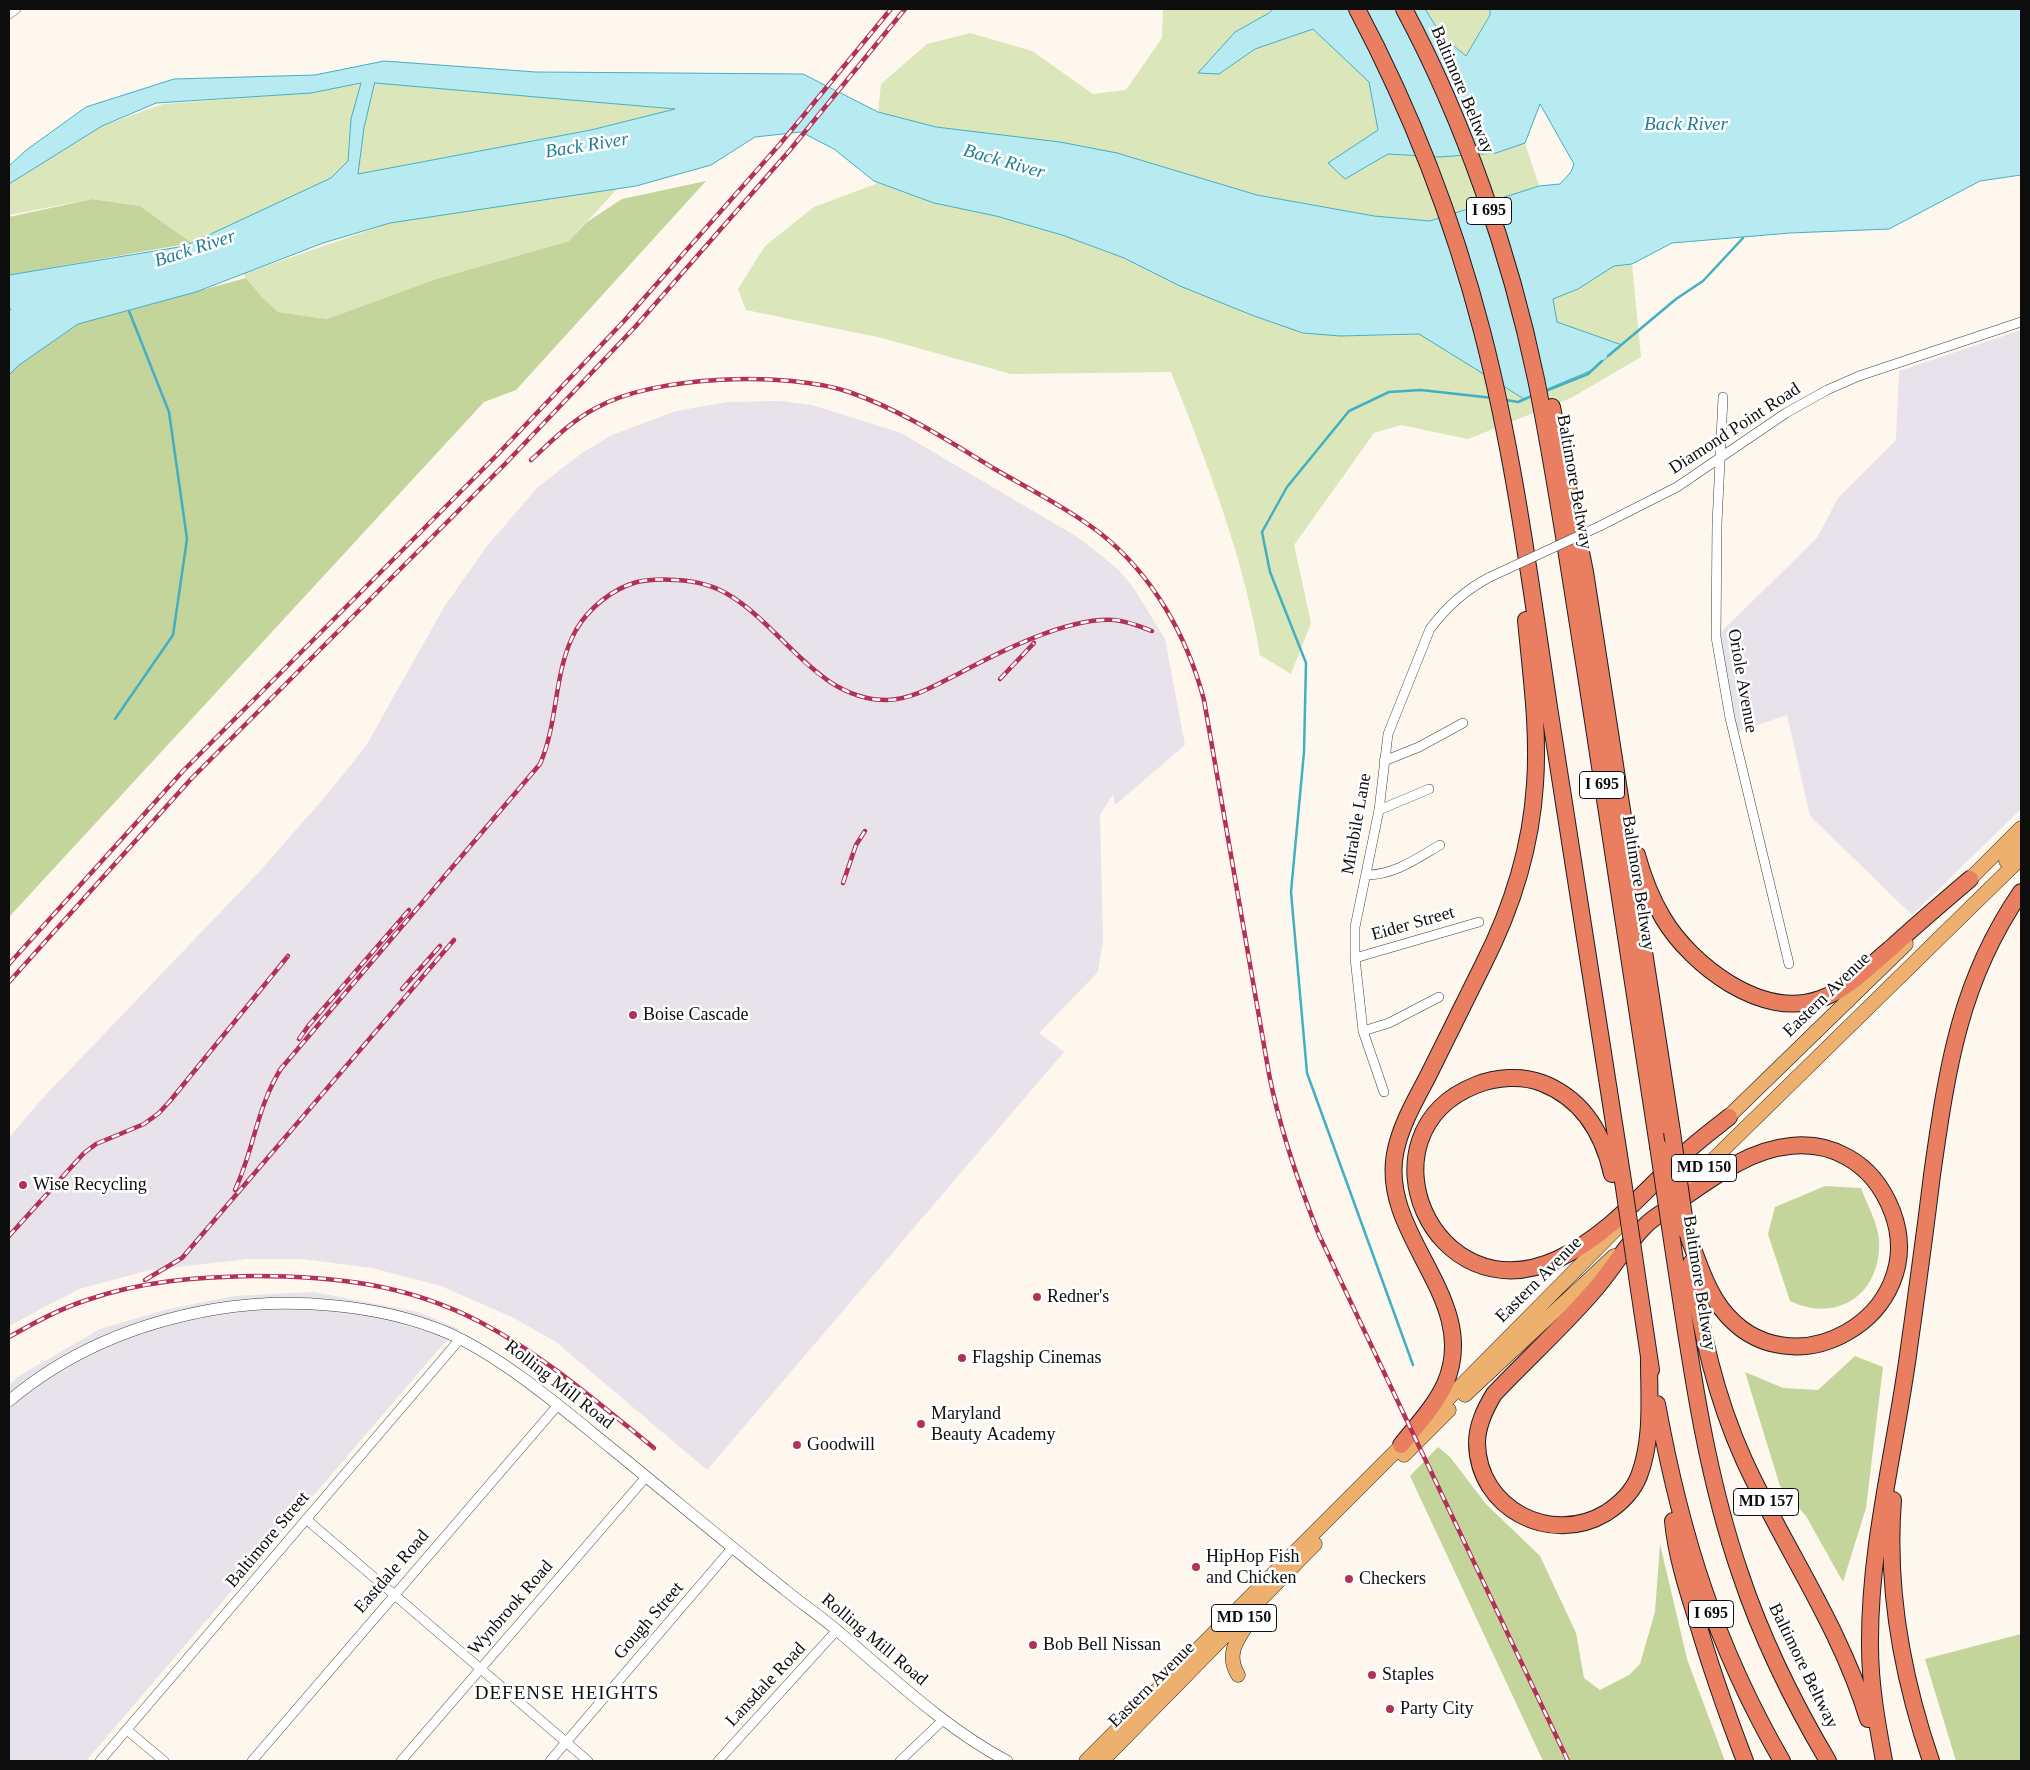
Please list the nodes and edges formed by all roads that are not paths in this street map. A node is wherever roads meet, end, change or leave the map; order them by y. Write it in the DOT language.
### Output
graph roads {
  1 [pos="16,9"];
  2 [pos="1357,9"];
  3 [pos="1404,9"];
  4 [pos="9,14"];
  5 [pos="2021,322"];
  6 [pos="1723,397"];
  7 [pos="1550,423"];
  8 [pos="1722,458"];
  9 [pos="1520,518"];
  10 [pos="1476,585"];
  11 [pos="1463,723"];
  12 [pos="1609,731"];
  13 [pos="1384,761"];
  14 [pos="1429,790"];
  15 [pos="1379,810"];
  16 [pos="2021,828"];
  17 [pos="1440,845"];
  18 [pos="2021,845"];
  19 [pos="2021,858"];
  20 [pos="1366,875"];
  21 [pos="1970,879"];
  22 [pos="2021,892"];
  23 [pos="1974,903"];
  24 [pos="1479,922"];
  25 [pos="1355,958"];
  26 [pos="1789,964"];
  27 [pos="1438,997"];
  28 [pos="1363,1031"];
  29 [pos="1384,1092"];
  30 [pos="1729,1117"];
  31 [pos="1619,1185"];
  32 [pos="1647,1224"];
  33 [pos="1686,1231"];
  34 [pos="460,1339"];
  35 [pos="1649,1360"];
  36 [pos="1904,1384"];
  37 [pos="9,1401"];
  38 [pos="558,1405"];
  39 [pos="1402,1445"];
  40 [pos="1667,1457"];
  41 [pos="646,1476"];
  42 [pos="306,1520"];
  43 [pos="733,1547"];
  44 [pos="393,1595"];
  45 [pos="1266,1596"];
  46 [pos="837,1630"];
  47 [pos="480,1670"];
  48 [pos="1238,1675"];
  49 [pos="942,1720"];
  50 [pos="127,1730"];
  51 [pos="566,1742"];
  52 [pos="100,1761"];
  53 [pos="164,1761"];
  54 [pos="252,1761"];
  55 [pos="401,1761"];
  56 [pos="550,1761"];
  57 [pos="588,1761"];
  58 [pos="718,1761"];
  59 [pos="900,1761"];
  60 [pos="1008,1761"];
  61 [pos="1086,1761"];
  62 [pos="1102,1761"];
  63 [pos="1746,1761"];
  64 [pos="1782,1761"];
  65 [pos="1828,1761"];
  66 [pos="1879,1761"];
  67 [pos="1884,1761"];
  68 [pos="1931,1761"];
  1 -- 4 [label="street"];
  2 -- 9 [label="highway, I 695"];
  3 -- 7 [label="highway, Baltimore Beltway / I 695"];
  5 -- 8 [label="street, Diamond Point Road"];
  6 -- 8 [label="street, Oriole Avenue"];
  7 -- 12 [label="highway"];
  7 -- 65 [label="highway, Baltimore Beltway / I 695, bridge"];
  8 -- 10 [label="street, Diamond Point Road, bridge"];
  8 -- 26 [label="street, Oriole Avenue"];
  9 -- 31 [label="highway, I 695"];
  9 -- 39 [label="highway"];
  10 -- 13 [label="street, Mirabile Lane"];
  11 -- 13 [label="street"];
  12 -- 21 [label="highway"];
  12 -- 33 [label="highway, MD 157, bridge"];
  13 -- 15 [label="street, Mirabile Lane"];
  14 -- 15 [label="street"];
  15 -- 20 [label="street, Mirabile Lane"];
  16 -- 21 [label="main road, Eastern Avenue / MD 150"];
  17 -- 20 [label="street"];
  18 -- 23 [label="main road"];
  19 -- 23 [label="main road, Eastern Avenue / MD 150"];
  20 -- 25 [label="street, Mirabile Lane"];
  21 -- 30 [label="main road, Eastern Avenue / MD 150"];
  22 -- 36 [label="highway"];
  23 -- 32 [label="main road, Eastern Avenue / MD 150"];
  24 -- 25 [label="street, Eider Street"];
  25 -- 28 [label="street, Mirabile Lane"];
  27 -- 28 [label="street"];
  28 -- 29 [label="street, Mirabile Lane"];
  30 -- 31 [label="highway"];
  30 -- 39 [label="main road, Eastern Avenue / MD 150"];
  31 -- 35 [label="highway, I 695, bridge"];
  32 -- 33 [label="highway"];
  32 -- 35 [label="highway"];
  32 -- 45 [label="main road, Eastern Avenue / MD 150"];
  33 -- 66 [label="highway, MD 157"];
  34 -- 37 [label="street, Rolling Mill Road"];
  34 -- 38 [label="street, Rolling Mill Road"];
  34 -- 42 [label="street, Baltimore Street"];
  35 -- 40 [label="highway, I 695"];
  36 -- 67 [label="highway"];
  36 -- 68 [label="highway"];
  38 -- 41 [label="street, Rolling Mill Road"];
  38 -- 44 [label="street, Eastdale Road"];
  39 -- 61 [label="main road, Eastern Avenue / MD 150"];
  40 -- 63 [label="highway"];
  40 -- 64 [label="highway, I 695"];
  41 -- 43 [label="street, Rolling Mill Road"];
  41 -- 47 [label="street, Wynbrook Road"];
  42 -- 44 [label="street"];
  42 -- 50 [label="street, Baltimore Street"];
  43 -- 46 [label="street, Rolling Mill Road"];
  43 -- 51 [label="street, Gough Street"];
  44 -- 47 [label="street"];
  44 -- 54 [label="street, Eastdale Road"];
  45 -- 48 [label="main road"];
  45 -- 62 [label="main road, Eastern Avenue / MD 150"];
  46 -- 49 [label="street, Rolling Mill Road"];
  46 -- 58 [label="street, Lansdale Road"];
  47 -- 51 [label="street"];
  47 -- 55 [label="street, Wynbrook Road"];
  49 -- 59 [label="street"];
  49 -- 60 [label="street, Rolling Mill Road"];
  50 -- 52 [label="street, Baltimore Street"];
  50 -- 53 [label="street"];
  51 -- 56 [label="street, Gough Street"];
  51 -- 57 [label="street"];
}
